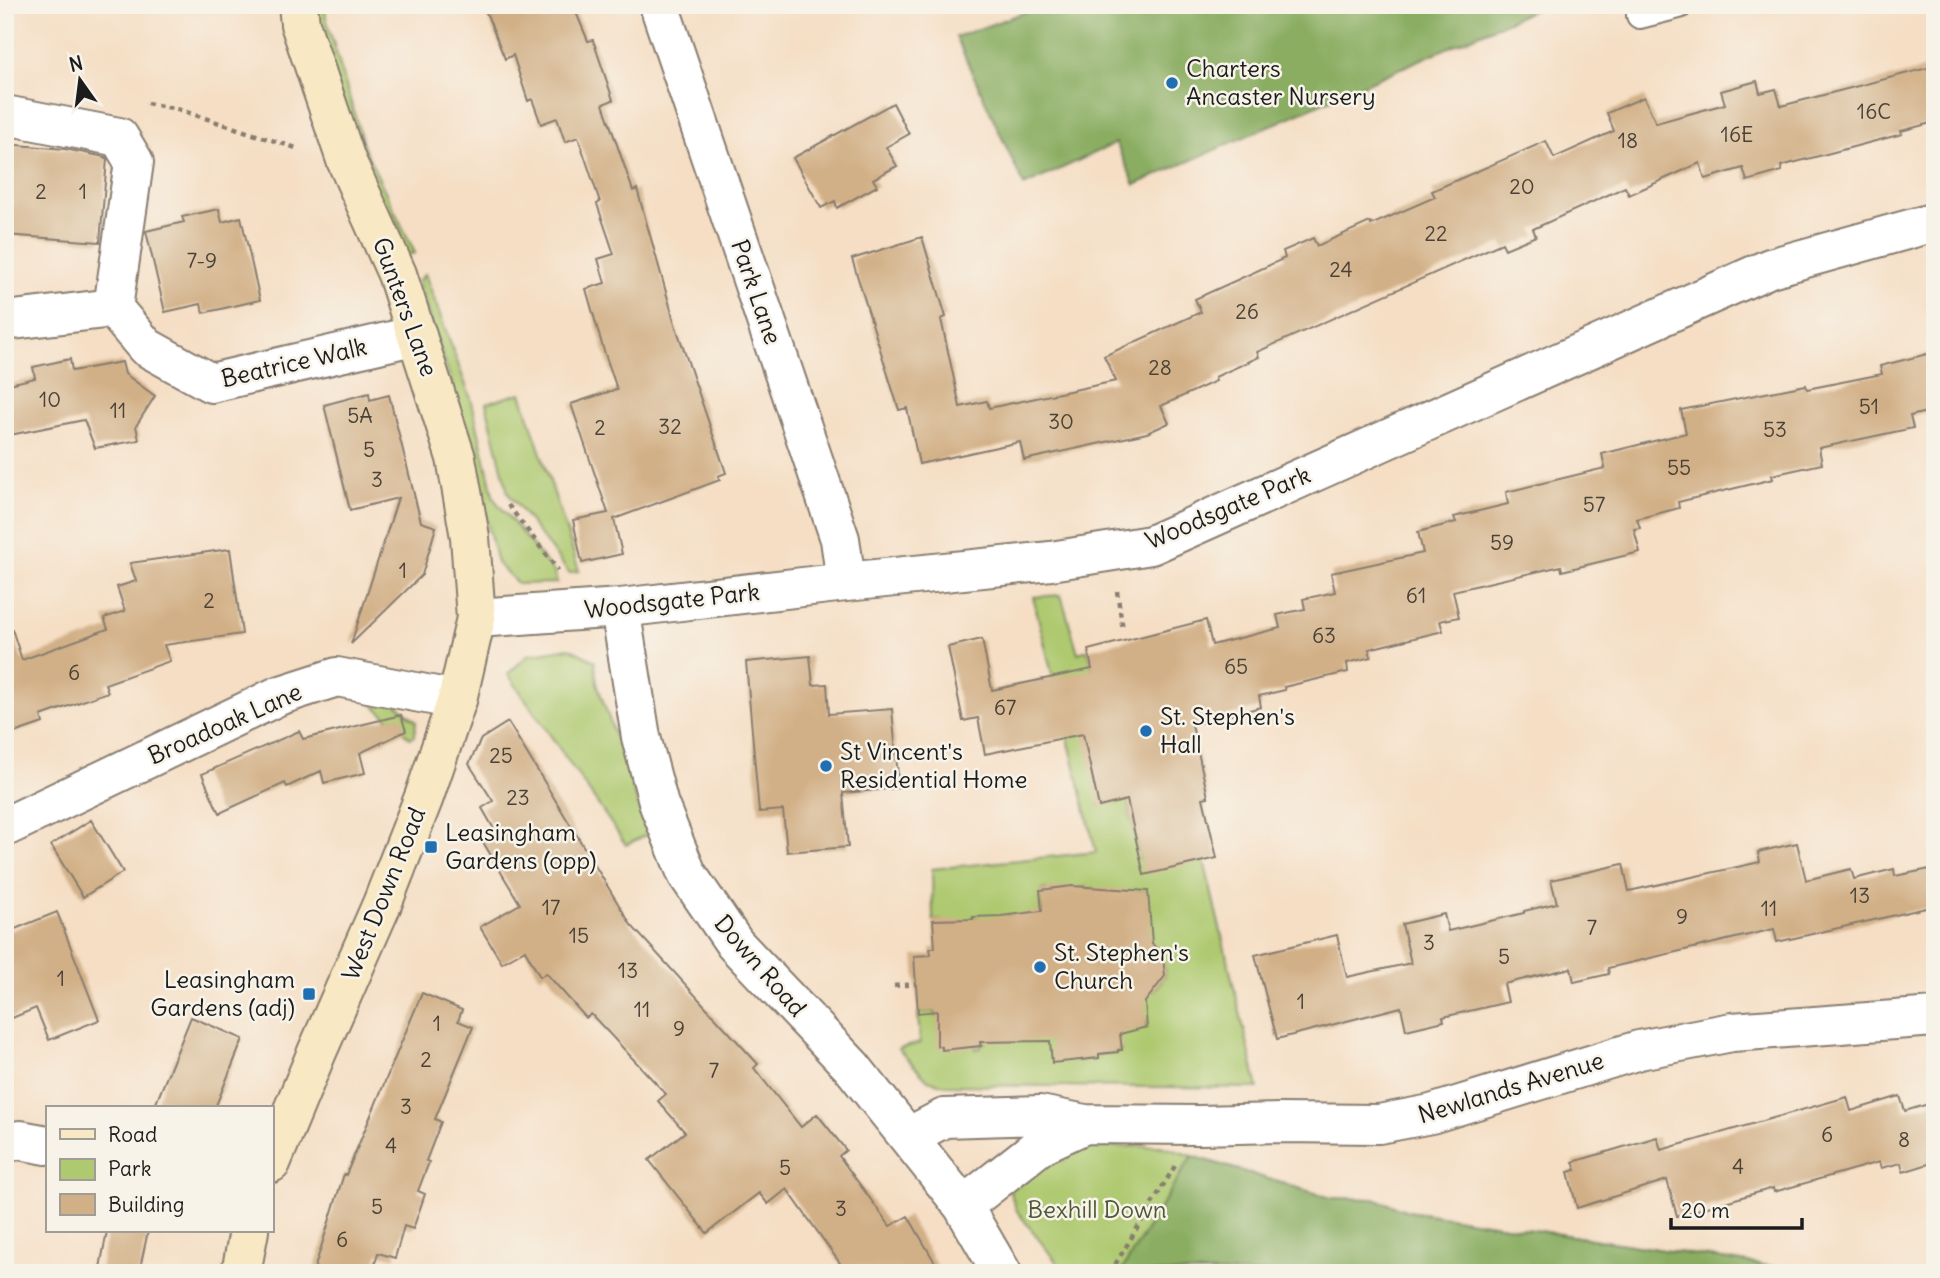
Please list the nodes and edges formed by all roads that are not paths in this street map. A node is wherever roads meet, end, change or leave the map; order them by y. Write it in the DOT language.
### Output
graph roads {
  1 [pos="298,5"];
  2 [pos="659,5"];
  3 [pos="1679,5"];
  4 [pos="1640,15"];
  5 [pos="5,115"];
  6 [pos="1935,222"];
  7 [pos="113,308"];
  8 [pos="5,321"];
  9 [pos="417,335"];
  10 [pos="846,582"];
  11 [pos="621,608"];
  12 [pos="476,618"];
  13 [pos="457,699"];
  14 [pos="5,828"];
  15 [pos="1935,1017"];
  16 [pos="1085,1124"];
  17 [pos="908,1137"];
  18 [pos="5,1142"];
  19 [pos="46,1144"];
  20 [pos="273,1158"];
  21 [pos="963,1206"];
  22 [pos="249,1232"];
  23 [pos="241,1273"];
  24 [pos="1002,1273"];
  1 -- 9 [label="street, Gunters Lane"];
  2 -- 10 [label="street, Park Lane"];
  3 -- 4 [label="lane"];
  5 -- 7 [label="street"];
  6 -- 10 [label="street, Woodsgate Park"];
  7 -- 8 [label="street"];
  7 -- 9 [label="street, Beatrice Walk"];
  9 -- 12 [label="street, Gunters Lane"];
  10 -- 11 [label="street, Woodsgate Park"];
  11 -- 12 [label="street, Woodsgate Park"];
  11 -- 17 [label="street, Down Road"];
  12 -- 13 [label="street, West Down Road"];
  13 -- 14 [label="street, Broadoak Lane"];
  13 -- 20 [label="street, West Down Road"];
  15 -- 16 [label="street, Newlands Avenue"];
  16 -- 17 [label="street, Newlands Avenue"];
  16 -- 21 [label="street, Newlands Avenue"];
  17 -- 21 [label="street, Down Road"];
  18 -- 19 [label="street"];
  21 -- 24 [label="street, Down Road"];
  22 -- 23 [label="street"];
}
